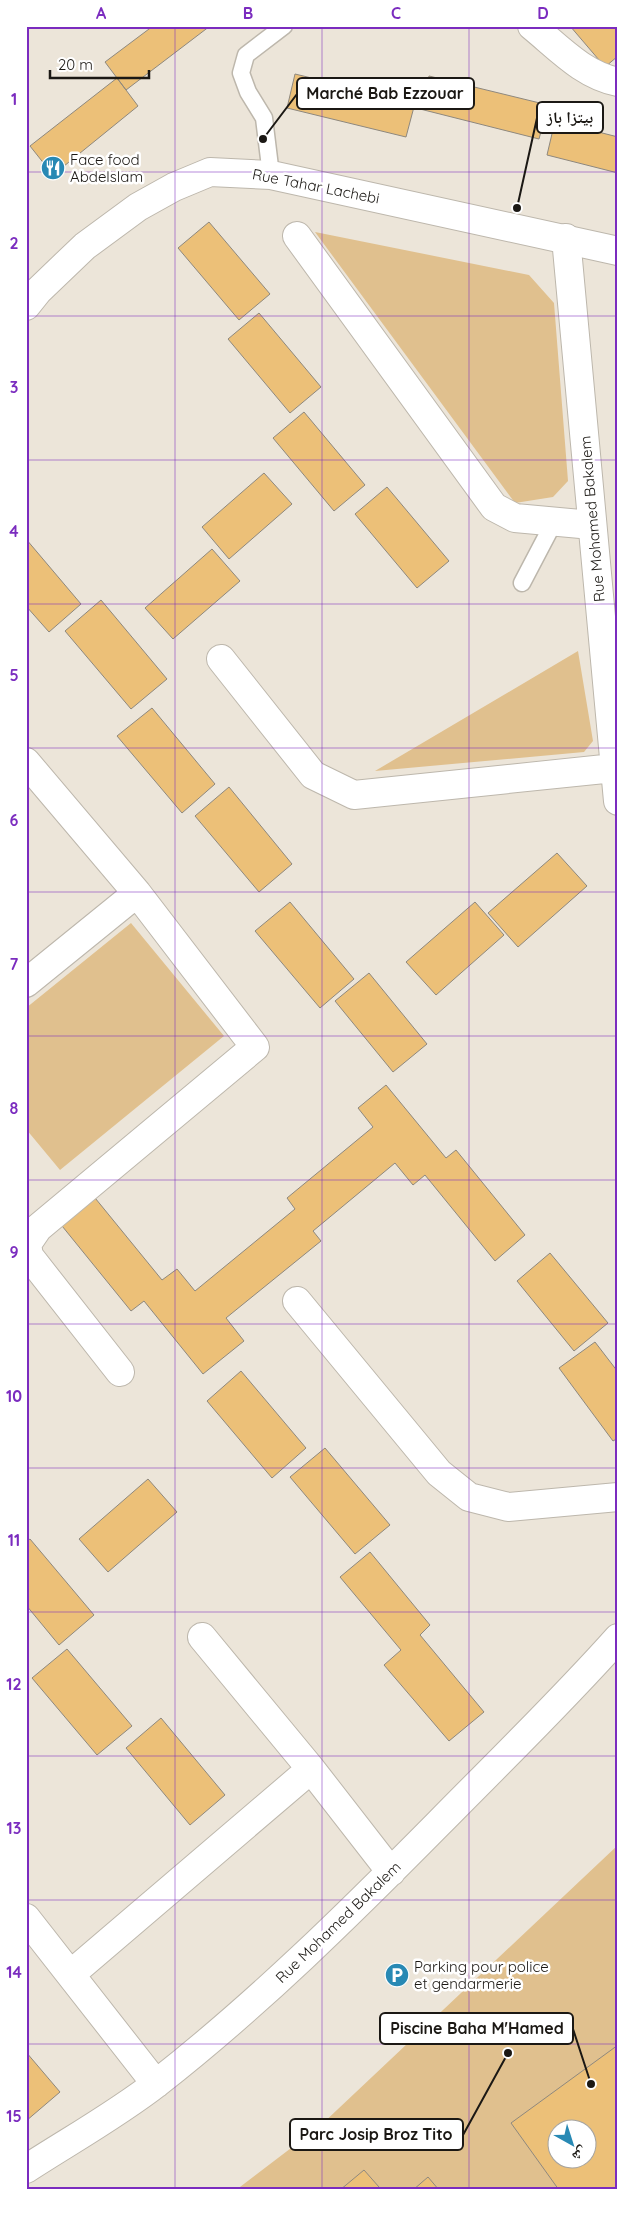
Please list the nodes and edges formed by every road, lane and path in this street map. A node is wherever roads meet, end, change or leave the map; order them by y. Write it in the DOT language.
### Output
graph roads {
  1 [pos="284,26"];
  2 [pos="532,26"];
  3 [pos="618,82"];
  4 [pos="271,175"];
  5 [pos="297,236"];
  6 [pos="566,238"];
  7 [pos="618,251"];
  8 [pos="27,305"];
  9 [pos="554,522"];
  10 [pos="592,525"];
  11 [pos="522,583"];
  12 [pos="221,659"];
  13 [pos="27,766"];
  14 [pos="614,768"];
  15 [pos="618,800"];
  16 [pos="137,893"];
  17 [pos="26,982"];
  18 [pos="298,1301"];
  19 [pos="120,1372"];
  20 [pos="618,1497"];
  21 [pos="202,1637"];
  22 [pos="618,1638"];
  23 [pos="312,1769"];
  24 [pos="391,1872"];
  25 [pos="26,1918"];
  26 [pos="71,1974"];
  27 [pos="156,2084"];
  28 [pos="26,2169"];
  1 -- 4 [label="lane"];
  2 -- 3 [label="street"];
  4 -- 6 [label="street, Rue Tahar Lachebi"];
  4 -- 8 [label="street, Rue Tahar Lachebi"];
  5 -- 9 [label="street"];
  6 -- 7 [label="street, Rue Tahar Lachebi"];
  6 -- 10 [label="street, Rue Mohamed Bakalem"];
  9 -- 10 [label="street"];
  9 -- 11 [label="lane"];
  10 -- 14 [label="street, Rue Mohamed Bakalem"];
  12 -- 14 [label="street"];
  13 -- 16 [label="street"];
  14 -- 15 [label="street, Rue Mohamed Bakalem"];
  16 -- 17 [label="street"];
  16 -- 19 [label="street"];
  18 -- 20 [label="street"];
  21 -- 23 [label="street"];
  22 -- 24 [label="street, Rue Mohamed Bakalem"];
  23 -- 24 [label="street"];
  23 -- 26 [label="street"];
  24 -- 27 [label="street, Rue Mohamed Bakalem"];
  25 -- 26 [label="street"];
  26 -- 27 [label="street"];
  27 -- 28 [label="street, Rue Mohamed Bakalem"];
}
